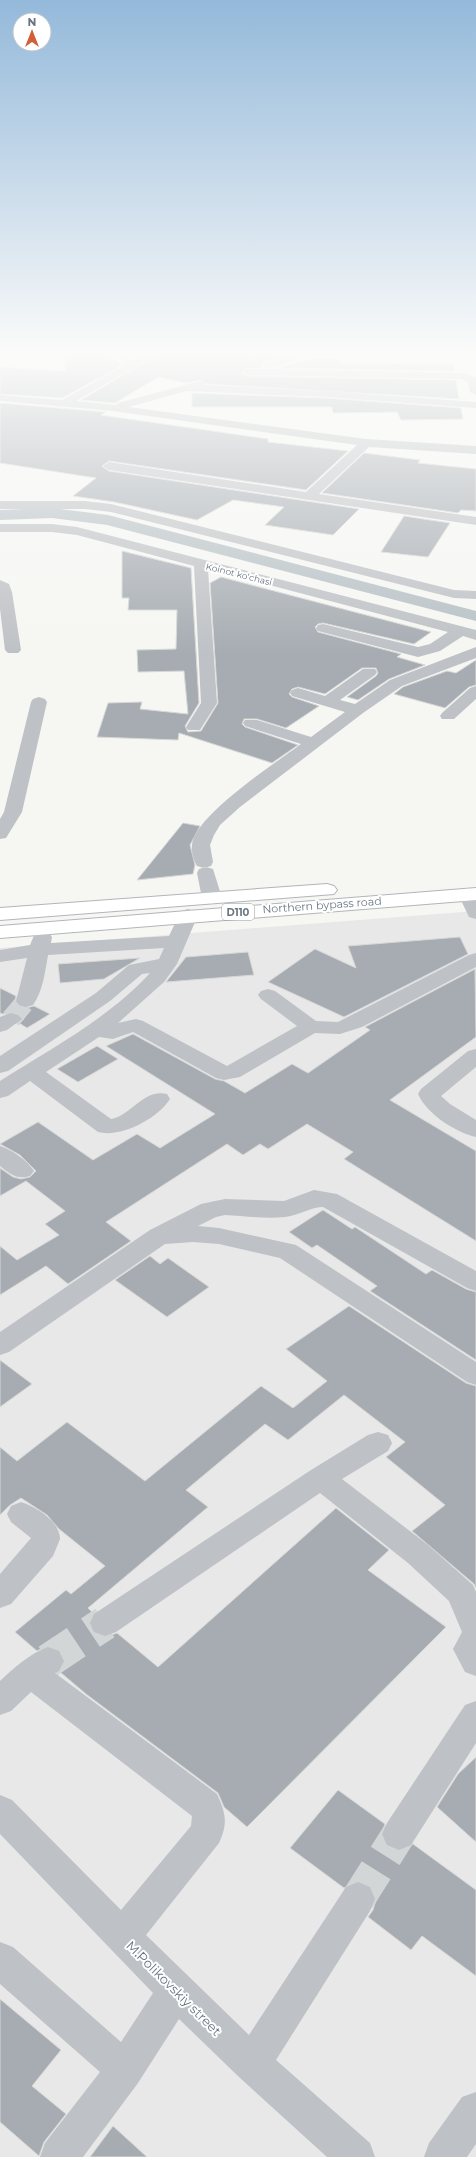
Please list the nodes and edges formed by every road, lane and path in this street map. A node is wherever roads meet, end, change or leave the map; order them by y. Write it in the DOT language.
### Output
graph roads {
  1 [pos="356,453"];
  2 [pos="110,466"];
  3 [pos="308,497"];
  4 [pos="0,506"];
  5 [pos="476,521"];
  6 [pos="0,528"];
  7 [pos="201,564"];
  8 [pos="0,584"];
  9 [pos="476,595"];
  10 [pos="324,628"];
  11 [pos="460,631"];
  12 [pos="476,635"];
  13 [pos="13,650"];
  14 [pos="476,652"];
  15 [pos="369,672"];
  16 [pos="475,692"];
  17 [pos="298,694"];
  18 [pos="39,702"];
  19 [pos="327,702"];
  20 [pos="357,710"];
  21 [pos="448,716"];
  22 [pos="251,723"];
  23 [pos="194,727"];
  24 [pos="314,743"];
  25 [pos="0,834"];
  26 [pos="473,889"];
  27 [pos="212,898"];
  28 [pos="476,913"];
  29 [pos="0,914"];
  30 [pos="188,915"];
  31 [pos="43,929"];
  32 [pos="0,932"];
  33 [pos="177,941"];
  34 [pos="40,950"];
  35 [pos="0,956"];
  36 [pos="476,959"];
  37 [pos="167,964"];
  38 [pos="268,995"];
  39 [pos="26,1001"];
  40 [pos="311,1027"];
  41 [pos="97,1029"];
  42 [pos="476,1056"];
  43 [pos="0,1066"];
  44 [pos="32,1072"];
  45 [pos="0,1091"];
  46 [pos="159,1099"];
  47 [pos="476,1130"];
  48 [pos="0,1154"];
  49 [pos="22,1171"];
  50 [pos="159,1236"];
  51 [pos="476,1282"];
  52 [pos="0,1345"];
  53 [pos="476,1375"];
  54 [pos="378,1443"];
  55 [pos="321,1478"];
  56 [pos="21,1514"];
  57 [pos="0,1595"];
  58 [pos="105,1623"];
  59 [pos="476,1629"];
  60 [pos="476,1636"];
  61 [pos="476,1662"];
  62 [pos="0,1701"];
  63 [pos="476,1715"];
  64 [pos="0,1811"];
  65 [pos="399,1834"];
  66 [pos="358,1899"];
  67 [pos="122,1937"];
  68 [pos="0,1960"];
  69 [pos="176,1991"];
  70 [pos="252,2064"];
  71 [pos="120,2067"];
  72 [pos="476,2111"];
  73 [pos="46,2157"];
  74 [pos="59,2157"];
  75 [pos="356,2157"];
  76 [pos="442,2157"];
  1 -- 3 [label="street"];
  2 -- 3 [label="street"];
  3 -- 5 [label="street"];
  4 -- 9 [label="street"];
  6 -- 7 [label="street, Koinot koʻchasi"];
  7 -- 11 [label="street, Koinot koʻchasi"];
  7 -- 23 [label="street"];
  8 -- 13 [label="street"];
  10 -- 11 [label="street"];
  11 -- 12 [label="street, Koinot koʻchasi"];
  14 -- 20 [label="street"];
  15 -- 19 [label="street"];
  16 -- 21 [label="street"];
  17 -- 19 [label="street"];
  18 -- 25 [label="street"];
  19 -- 20 [label="street"];
  20 -- 24 [label="street"];
  22 -- 24 [label="street"];
  24 -- 27 [label="street"];
  26 -- 27 [label="main road, Northern bypass road / D110"];
  26 -- 28 [label="street"];
  26 -- 30 [label="main road, Northern bypass road / D110"];
  27 -- 29 [label="main road, Northern bypass road / D110"];
  30 -- 31 [label="main road, Northern bypass road / D110"];
  30 -- 33 [label="street"];
  31 -- 32 [label="main road, Northern bypass road / D110"];
  31 -- 34 [label="street"];
  33 -- 34 [label="street"];
  33 -- 37 [label="street"];
  34 -- 35 [label="street"];
  34 -- 39 [label="street"];
  36 -- 40 [label="street"];
  37 -- 41 [label="street"];
  37 -- 43 [label="street"];
  38 -- 40 [label="street"];
  40 -- 41 [label="street"];
  41 -- 44 [label="street"];
  42 -- 47 [label="street"];
  44 -- 45 [label="street"];
  44 -- 46 [label="street"];
  48 -- 49 [label="street"];
  50 -- 51 [label="street"];
  50 -- 52 [label="street"];
  50 -- 53 [label="street"];
  54 -- 55 [label="street"];
  55 -- 58 [label="street"];
  55 -- 59 [label="street"];
  56 -- 57 [label="street"];
  60 -- 61 [label="street"];
  62 -- 67 [label="street"];
  63 -- 65 [label="street"];
  64 -- 67 [label="street, M.Polikovskiy street"];
  66 -- 70 [label="street"];
  67 -- 69 [label="street, M.Polikovskiy street"];
  68 -- 71 [label="street"];
  69 -- 70 [label="street, M.Polikovskiy street"];
  69 -- 71 [label="street"];
  70 -- 75 [label="street, M.Polikovskiy street"];
  71 -- 73 [label="street"];
  71 -- 74 [label="street"];
  72 -- 76 [label="street"];
}
